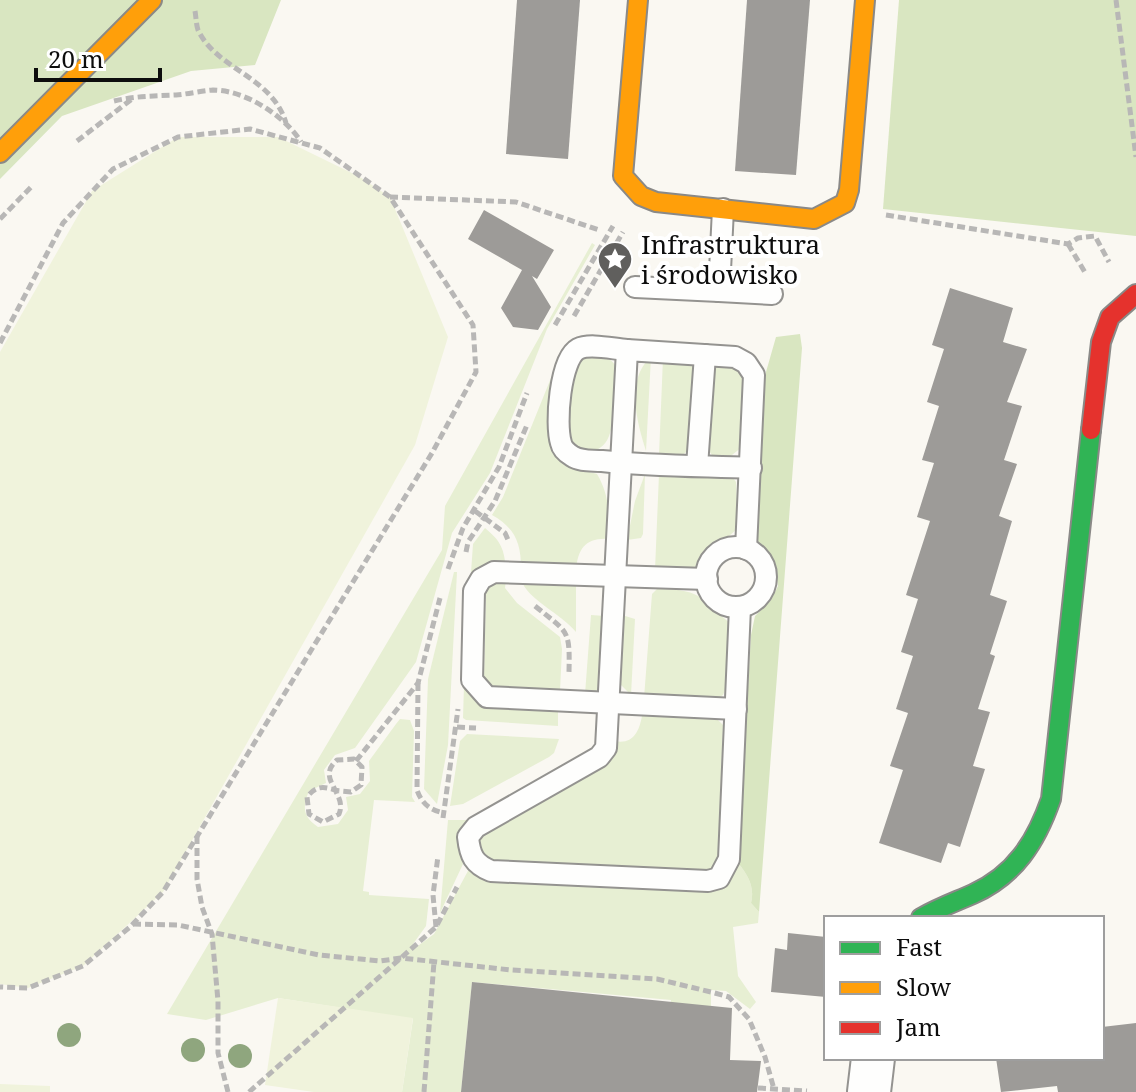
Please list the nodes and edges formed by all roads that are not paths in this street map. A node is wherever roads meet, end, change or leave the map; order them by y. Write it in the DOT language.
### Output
graph roads {
  1 [pos="152,0"];
  2 [pos="638,0"];
  3 [pos="865,0"];
  4 [pos="0,153"];
  5 [pos="723,209"];
  6 [pos="635,287"];
  7 [pos="719,291"];
  8 [pos="772,294"];
  9 [pos="1133,296"];
  10 [pos="627,350"];
  11 [pos="705,355"];
  12 [pos="621,463"];
  13 [pos="697,466"];
  14 [pos="751,468"];
  15 [pos="746,549"];
  16 [pos="615,577"];
  17 [pos="707,579"];
  18 [pos="740,607"];
  19 [pos="608,704"];
  20 [pos="736,709"];
  21 [pos="924,916"];
  22 [pos="873,1060"];
  23 [pos="869,1092"];
  1 -- 4 [label="street"];
  2 -- 5 [label="street"];
  3 -- 5 [label="street"];
  5 -- 7 [label="lane"];
  6 -- 7 [label="lane"];
  7 -- 8 [label="lane"];
  9 -- 21 [label="street"];
  10 -- 11 [label="lane"];
  10 -- 12 [label="lane"];
  10 -- 12 [label="lane"];
  11 -- 13 [label="lane"];
  11 -- 14 [label="lane"];
  12 -- 13 [label="lane"];
  12 -- 16 [label="lane"];
  13 -- 14 [label="lane"];
  14 -- 15 [label="lane"];
  15 -- 17 [label="lane"];
  15 -- 18 [label="lane"];
  16 -- 17 [label="lane"];
  16 -- 19 [label="lane"];
  16 -- 19 [label="lane"];
  17 -- 18 [label="lane"];
  18 -- 20 [label="lane"];
  19 -- 20 [label="lane"];
  19 -- 20 [label="lane"];
  22 -- 23 [label="street"];
}
